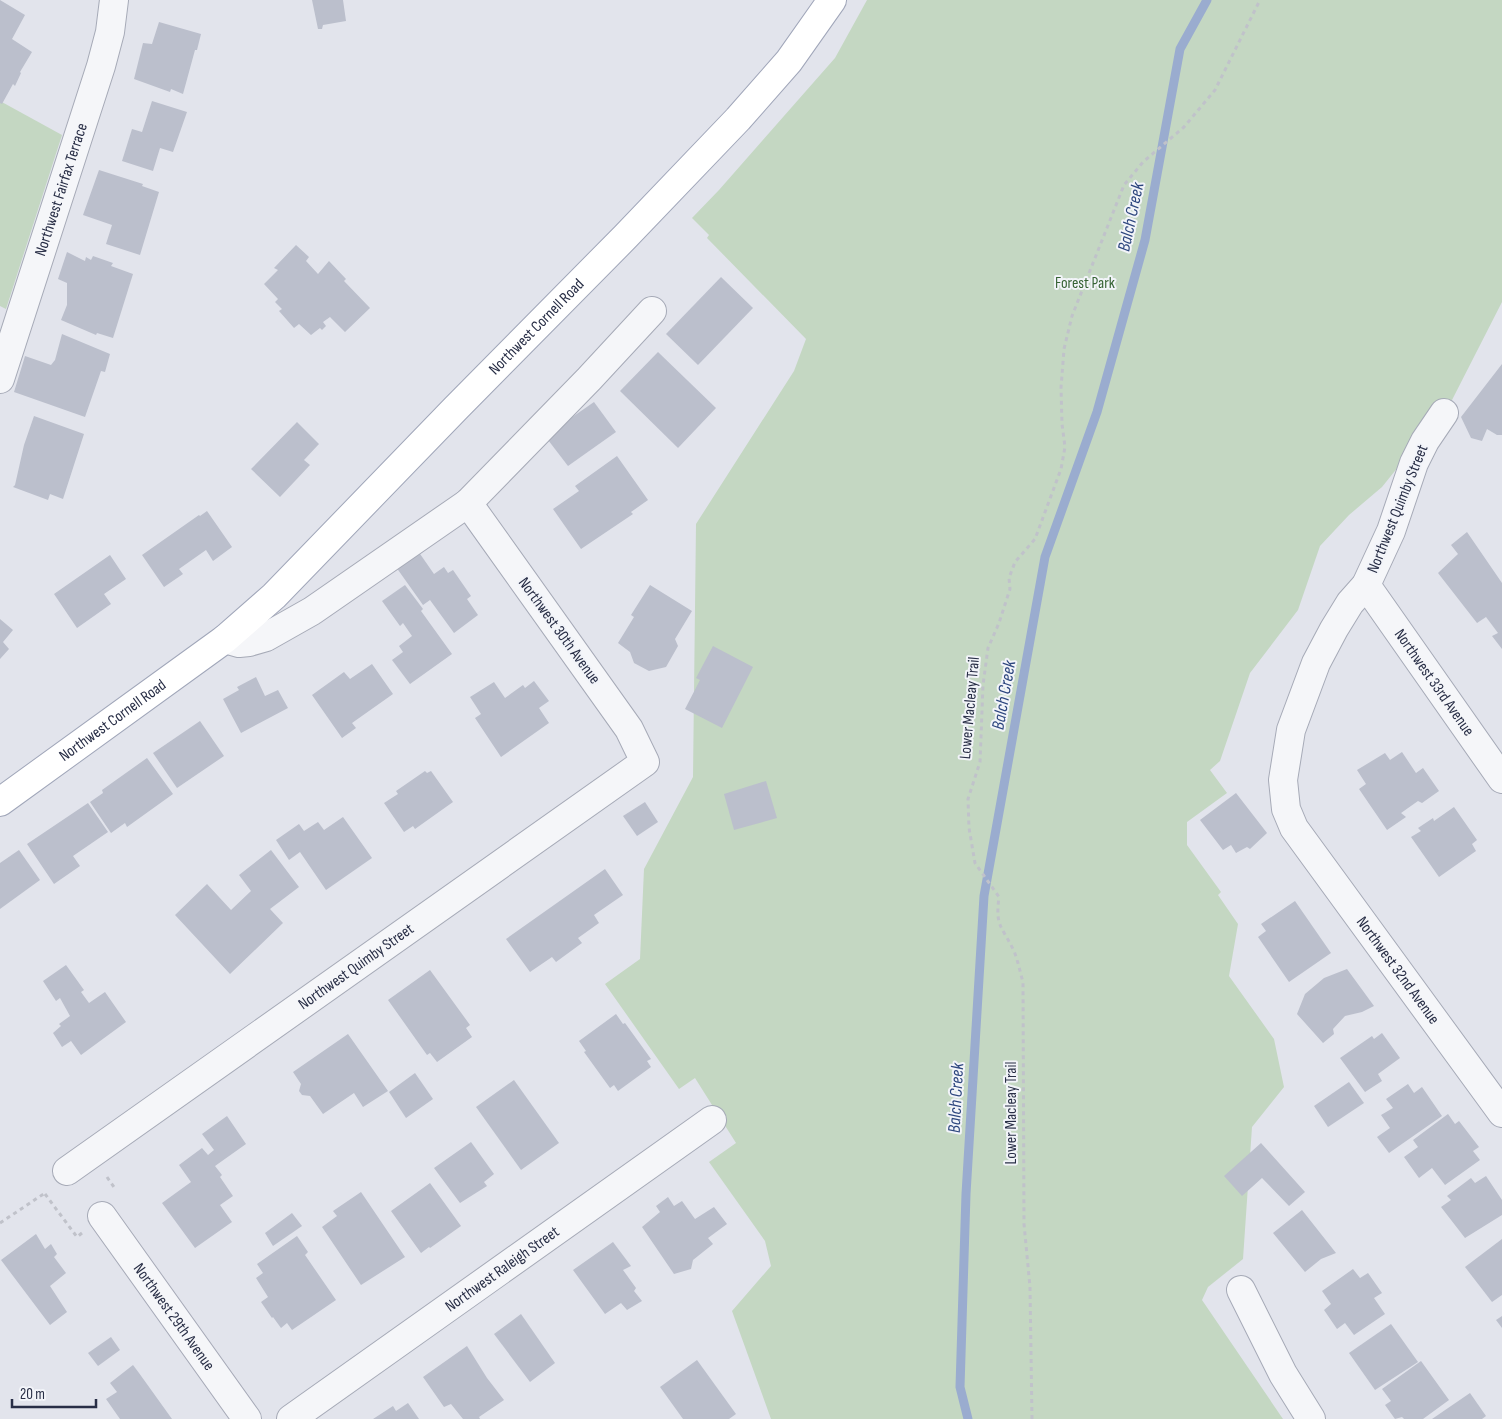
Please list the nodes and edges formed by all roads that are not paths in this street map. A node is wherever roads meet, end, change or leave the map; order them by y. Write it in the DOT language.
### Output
graph roads {
  1 [pos="114,0"];
  2 [pos="832,0"];
  3 [pos="652,311"];
  4 [pos="0,379"];
  5 [pos="1444,413"];
  6 [pos="468,504"];
  7 [pos="1366,586"];
  8 [pos="224,638"];
  9 [pos="645,762"];
  10 [pos="1502,779"];
  11 [pos="0,802"];
  12 [pos="1294,828"];
  13 [pos="1502,1113"];
  14 [pos="712,1120"];
  15 [pos="67,1171"];
  16 [pos="102,1217"];
  17 [pos="1241,1290"];
  18 [pos="247,1419"];
  19 [pos="291,1419"];
  20 [pos="1311,1419"];
  1 -- 4 [label="street, Northwest Fairfax Terrace"];
  2 -- 8 [label="main road, Northwest Cornell Road"];
  3 -- 6 [label="street"];
  5 -- 7 [label="street, Northwest Quimby Street"];
  6 -- 8 [label="street"];
  6 -- 9 [label="street, Northwest 30th Avenue"];
  7 -- 10 [label="street, Northwest 33rd Avenue"];
  7 -- 12 [label="street, Northwest Quimby Street"];
  8 -- 11 [label="main road, Northwest Cornell Road"];
  9 -- 15 [label="street, Northwest Quimby Street"];
  12 -- 13 [label="street, Northwest 32nd Avenue"];
  14 -- 19 [label="street, Northwest Raleigh Street"];
  16 -- 18 [label="street, Northwest 29th Avenue"];
  17 -- 20 [label="street"];
}
